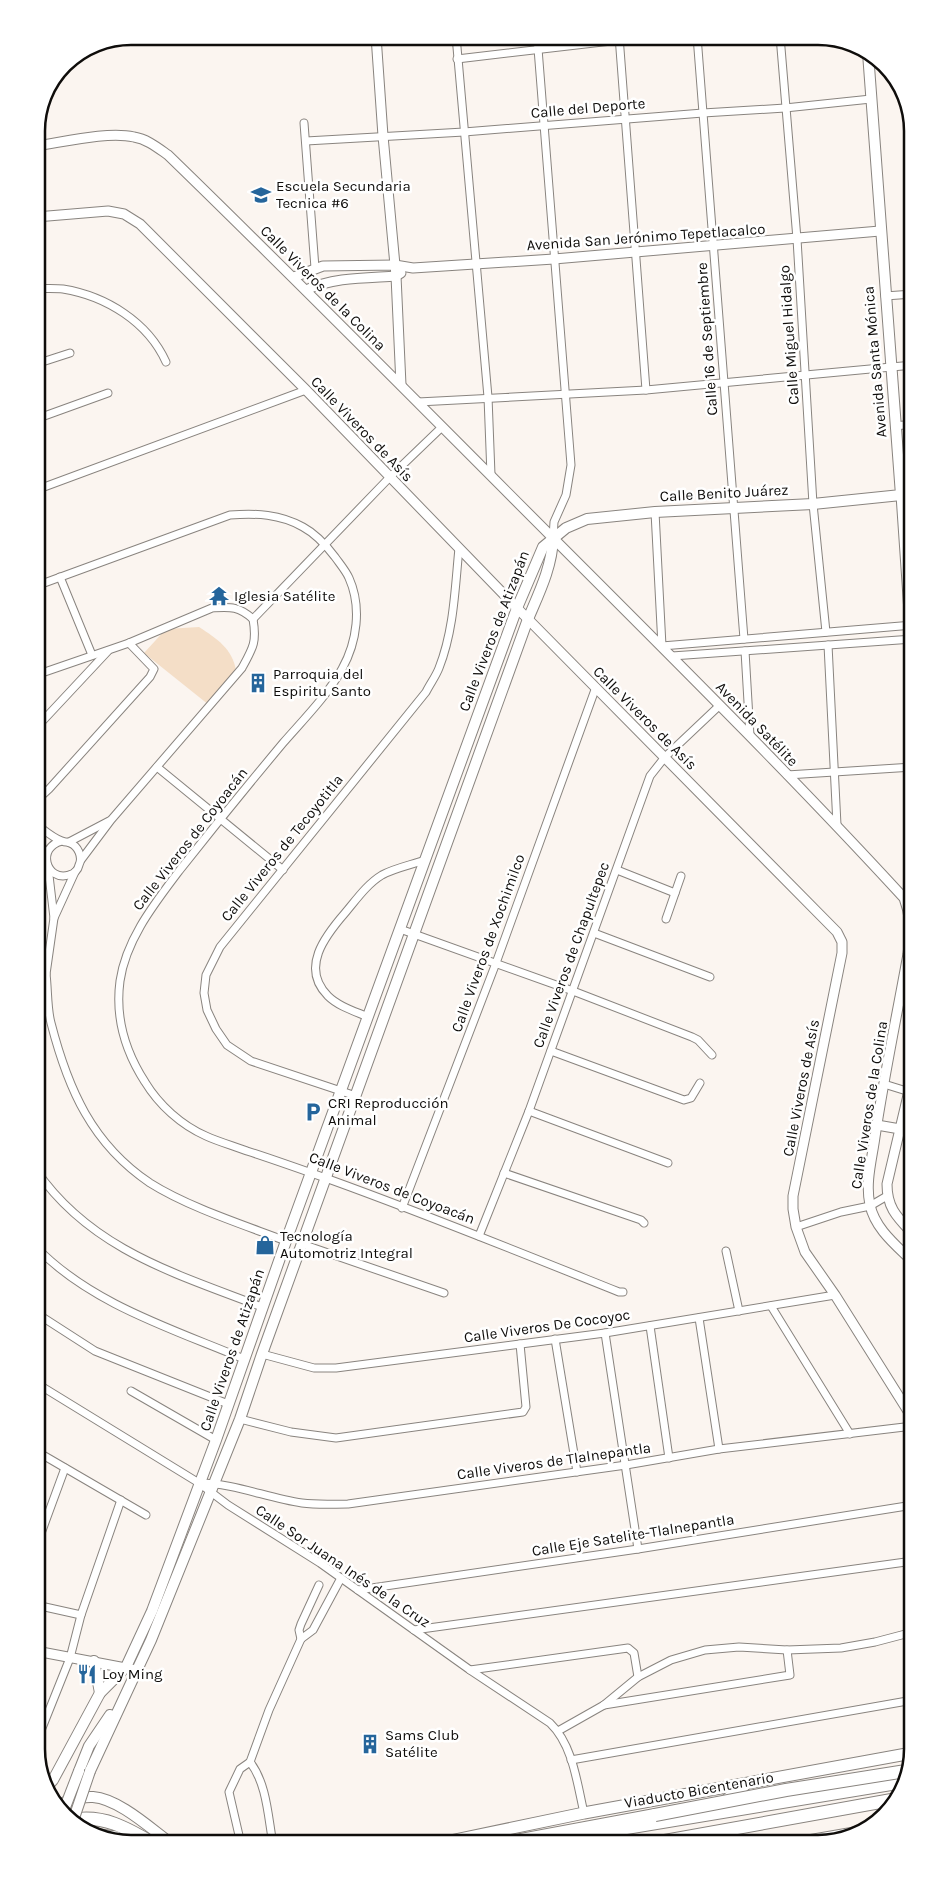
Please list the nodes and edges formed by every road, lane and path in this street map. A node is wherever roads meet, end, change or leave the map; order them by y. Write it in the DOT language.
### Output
graph roads {
  1 [pos="377,45"];
  2 [pos="456,45"];
  3 [pos="538,45"];
  4 [pos="568,45"];
  5 [pos="620,45"];
  6 [pos="698,45"];
  7 [pos="781,45"];
  8 [pos="538,49"];
  9 [pos="457,59"];
  10 [pos="869,62"];
  11 [pos="871,98"];
  12 [pos="785,108"];
  13 [pos="703,113"];
  14 [pos="625,119"];
  15 [pos="304,123"];
  16 [pos="544,126"];
  17 [pos="464,132"];
  18 [pos="382,136"];
  19 [pos="306,141"];
  20 [pos="45,145"];
  21 [pos="45,215"];
  22 [pos="880,231"];
  23 [pos="797,239"];
  24 [pos="714,246"];
  25 [pos="635,252"];
  26 [pos="554,258"];
  27 [pos="475,263"];
  28 [pos="395,265"];
  29 [pos="315,268"];
  30 [pos="413,268"];
  31 [pos="396,276"];
  32 [pos="294,277"];
  33 [pos="45,288"];
  34 [pos="306,290"];
  35 [pos="904,295"];
  36 [pos="885,296"];
  37 [pos="70,353"];
  38 [pos="45,361"];
  39 [pos="166,362"];
  40 [pos="904,366"];
  41 [pos="891,367"];
  42 [pos="805,376"];
  43 [pos="724,383"];
  44 [pos="401,385"];
  45 [pos="306,390"];
  46 [pos="646,390"];
  47 [pos="108,393"];
  48 [pos="566,395"];
  49 [pos="488,398"];
  50 [pos="418,402"];
  51 [pos="45,416"];
  52 [pos="904,425"];
  53 [pos="442,426"];
  54 [pos="895,426"];
  55 [pos="491,475"];
  56 [pos="390,477"];
  57 [pos="45,487"];
  58 [pos="901,495"];
  59 [pos="904,495"];
  60 [pos="813,504"];
  61 [pos="732,509"];
  62 [pos="655,512"];
  63 [pos="904,522"];
  64 [pos="553,538"];
  65 [pos="326,544"];
  66 [pos="459,548"];
  67 [pos="60,577"];
  68 [pos="45,583"];
  69 [pos="517,608"];
  70 [pos="253,619"];
  71 [pos="528,619"];
  72 [pos="904,626"];
  73 [pos="826,632"];
  74 [pos="744,639"];
  75 [pos="904,640"];
  76 [pos="129,643"];
  77 [pos="828,645"];
  78 [pos="662,646"];
  79 [pos="109,650"];
  80 [pos="745,651"];
  81 [pos="92,655"];
  82 [pos="672,656"];
  83 [pos="45,672"];
  84 [pos="596,688"];
  85 [pos="720,705"];
  86 [pos="45,718"];
  87 [pos="750,736"];
  88 [pos="665,757"];
  89 [pos="158,767"];
  90 [pos="904,768"];
  91 [pos="834,772"];
  92 [pos="787,775"];
  93 [pos="45,793"];
  94 [pos="220,819"];
  95 [pos="111,820"];
  96 [pos="837,825"];
  97 [pos="45,830"];
  98 [pos="65,842"];
  99 [pos="46,855"];
  100 [pos="81,860"];
  101 [pos="425,860"];
  102 [pos="48,867"];
  103 [pos="282,870"];
  104 [pos="617,870"];
  105 [pos="75,872"];
  106 [pos="681,876"];
  107 [pos="675,893"];
  108 [pos="904,898"];
  109 [pos="54,918"];
  110 [pos="666,919"];
  111 [pos="400,929"];
  112 [pos="594,933"];
  113 [pos="414,934"];
  114 [pos="496,963"];
  115 [pos="46,974"];
  116 [pos="710,977"];
  117 [pos="904,983"];
  118 [pos="573,991"];
  119 [pos="368,1017"];
  120 [pos="551,1051"];
  121 [pos="712,1055"];
  122 [pos="700,1083"];
  123 [pos="884,1084"];
  124 [pos="904,1090"];
  125 [pos="341,1091"];
  126 [pos="356,1096"];
  127 [pos="529,1111"];
  128 [pos="904,1116"];
  129 [pos="877,1125"];
  130 [pos="900,1129"];
  131 [pos="668,1163"];
  132 [pos="311,1173"];
  133 [pos="504,1173"];
  134 [pos="326,1178"];
  135 [pos="45,1181"];
  136 [pos="887,1196"];
  137 [pos="870,1206"];
  138 [pos="402,1208"];
  139 [pos="644,1223"];
  140 [pos="904,1224"];
  141 [pos="796,1227"];
  142 [pos="479,1236"];
  143 [pos="286,1241"];
  144 [pos="302,1244"];
  145 [pos="726,1251"];
  146 [pos="904,1253"];
  147 [pos="45,1256"];
  148 [pos="623,1292"];
  149 [pos="444,1293"];
  150 [pos="835,1295"];
  151 [pos="771,1306"];
  152 [pos="262,1307"];
  153 [pos="739,1311"];
  154 [pos="699,1318"];
  155 [pos="45,1319"];
  156 [pos="650,1326"];
  157 [pos="605,1334"];
  158 [pos="555,1339"];
  159 [pos="520,1344"];
  160 [pos="262,1354"];
  161 [pos="244,1359"];
  162 [pos="45,1388"];
  163 [pos="130,1391"];
  164 [pos="228,1404"];
  165 [pos="904,1405"];
  166 [pos="240,1419"];
  167 [pos="904,1427"];
  168 [pos="850,1434"];
  169 [pos="216,1440"];
  170 [pos="719,1449"];
  171 [pos="45,1456"];
  172 [pos="669,1458"];
  173 [pos="626,1466"];
  174 [pos="65,1468"];
  175 [pos="577,1472"];
  176 [pos="199,1483"];
  177 [pos="213,1488"];
  178 [pos="121,1500"];
  179 [pos="904,1506"];
  180 [pos="146,1515"];
  181 [pos="45,1523"];
  182 [pos="638,1549"];
  183 [pos="904,1562"];
  184 [pos="341,1578"];
  185 [pos="319,1585"];
  186 [pos="358,1590"];
  187 [pos="45,1607"];
  188 [pos="81,1615"];
  189 [pos="414,1630"];
  190 [pos="904,1634"];
  191 [pos="301,1639"];
  192 [pos="787,1650"];
  193 [pos="45,1653"];
  194 [pos="70,1658"];
  195 [pos="94,1661"];
  196 [pos="131,1669"];
  197 [pos="470,1670"];
  198 [pos="638,1677"];
  199 [pos="100,1693"];
  200 [pos="904,1702"];
  201 [pos="604,1705"];
  202 [pos="45,1720"];
  203 [pos="558,1731"];
  204 [pos="903,1755"];
  205 [pos="571,1760"];
  206 [pos="250,1762"];
  207 [pos="85,1771"];
  208 [pos="900,1772"];
  209 [pos="52,1781"];
  210 [pos="897,1783"];
  211 [pos="745,1784"];
  212 [pos="887,1801"];
  213 [pos="64,1803"];
  214 [pos="876,1803"];
  215 [pos="884,1805"];
  216 [pos="66,1806"];
  217 [pos="584,1813"];
  218 [pos="74,1814"];
  219 [pos="712,1814"];
  220 [pos="80,1819"];
  221 [pos="137,1835"];
  222 [pos="160,1835"];
  223 [pos="239,1835"];
  224 [pos="271,1835"];
  225 [pos="484,1835"];
  226 [pos="547,1835"];
  227 [pos="585,1835"];
  228 [pos="698,1835"];
  1 -- 18 [label="street"];
  2 -- 9 [label="street"];
  3 -- 8 [label="street"];
  4 -- 8 [label="street"];
  5 -- 14 [label="street"];
  6 -- 13 [label="street, Calle 16 de Septiembre"];
  7 -- 12 [label="street, Calle Miguel Hidalgo"];
  8 -- 9 [label="street"];
  8 -- 16 [label="street"];
  9 -- 17 [label="street"];
  10 -- 11 [label="main road, Avenida Santa Mónica"];
  11 -- 12 [label="street, Calle del Deporte"];
  11 -- 22 [label="main road, Avenida Santa Mónica"];
  12 -- 13 [label="street, Calle del Deporte"];
  12 -- 23 [label="street, Calle Miguel Hidalgo"];
  13 -- 14 [label="street, Calle del Deporte"];
  13 -- 24 [label="street, Calle 16 de Septiembre"];
  14 -- 16 [label="street, Calle del Deporte"];
  14 -- 25 [label="street"];
  15 -- 19 [label="street"];
  16 -- 17 [label="street, Calle del Deporte"];
  16 -- 26 [label="street"];
  17 -- 18 [label="street, Calle del Deporte"];
  17 -- 27 [label="street"];
  18 -- 19 [label="street, Calle del Deporte"];
  18 -- 28 [label="street"];
  19 -- 29 [label="street"];
  20 -- 32 [label="street, Calle Viveros de la Colina"];
  21 -- 45 [label="street, Calle Viveros de Asís"];
  22 -- 23 [label="street, Avenida San Jerónimo Tepetlacalco"];
  22 -- 36 [label="main road, Avenida Santa Mónica"];
  23 -- 24 [label="street, Avenida San Jerónimo Tepetlacalco"];
  23 -- 42 [label="street, Calle Miguel Hidalgo"];
  24 -- 25 [label="street, Avenida San Jerónimo Tepetlacalco"];
  24 -- 43 [label="street, Calle 16 de Septiembre"];
  25 -- 26 [label="street, Avenida San Jerónimo Tepetlacalco"];
  25 -- 46 [label="street"];
  26 -- 27 [label="street, Avenida San Jerónimo Tepetlacalco"];
  26 -- 48 [label="street"];
  27 -- 30 [label="street, Avenida San Jerónimo Tepetlacalco"];
  27 -- 49 [label="street"];
  28 -- 29 [label="street, Avenida San Jerónimo Tepetlacalco"];
  28 -- 30 [label="street, Avenida San Jerónimo Tepetlacalco"];
  28 -- 31 [label="street"];
  29 -- 32 [label="street, Avenida San Jerónimo Tepetlacalco"];
  30 -- 31 [label="street, Avenida San Jerónimo Tepetlacalco"];
  31 -- 34 [label="street, Avenida San Jerónimo Tepetlacalco"];
  31 -- 44 [label="street"];
  32 -- 34 [label="street, Calle Viveros de la Colina"];
  33 -- 39 [label="street"];
  34 -- 44 [label="street, Calle Viveros de la Colina"];
  35 -- 36 [label="street"];
  36 -- 41 [label="main road, Avenida Santa Mónica"];
  37 -- 38 [label="street"];
  40 -- 41 [label="street"];
  41 -- 42 [label="street"];
  41 -- 54 [label="main road, Avenida Santa Mónica"];
  42 -- 43 [label="street"];
  42 -- 60 [label="street, Calle Miguel Hidalgo"];
  43 -- 46 [label="street"];
  43 -- 61 [label="street, Calle 16 de Septiembre"];
  44 -- 50 [label="street, Calle Viveros de la Colina"];
  45 -- 56 [label="street, Calle Viveros de Asís"];
  45 -- 57 [label="street"];
  46 -- 48 [label="street"];
  47 -- 51 [label="street"];
  48 -- 49 [label="street"];
  48 -- 64 [label="street"];
  49 -- 50 [label="street"];
  49 -- 55 [label="street"];
  50 -- 53 [label="street, Calle Viveros de la Colina"];
  52 -- 54 [label="street"];
  53 -- 55 [label="street, Calle Viveros de la Colina"];
  53 -- 56 [label="street"];
  54 -- 58 [label="main road, Avenida Santa Mónica"];
  55 -- 64 [label="street, Calle Viveros de la Colina"];
  56 -- 65 [label="street"];
  56 -- 66 [label="street, Calle Viveros de Asís"];
  58 -- 59 [label="street"];
  58 -- 60 [label="main road, Calle Benito Juárez"];
  58 -- 63 [label="street, Avenida Santa Mónica"];
  60 -- 61 [label="main road, Calle Benito Juárez"];
  60 -- 73 [label="street, Calle Miguel Hidalgo"];
  61 -- 62 [label="main road, Calle Benito Juárez"];
  61 -- 74 [label="street, Calle 16 de Septiembre"];
  62 -- 64 [label="main road, Calle Benito Juárez"];
  62 -- 78 [label="street"];
  64 -- 69 [label="main road, Calle Viveros de Atizapán"];
  64 -- 71 [label="main road, Calle Viveros de Atizapán"];
  64 -- 78 [label="street, Avenida Satélite"];
  65 -- 67 [label="street, Calle Viveros de Coyoacán"];
  65 -- 70 [label="street"];
  65 -- 94 [label="street, Calle Viveros de Coyoacán"];
  66 -- 69 [label="street, Calle Viveros de Asís"];
  66 -- 103 [label="street, Calle Viveros de Tecoyotitla"];
  67 -- 68 [label="street, Calle Viveros de Coyoacán"];
  67 -- 81 [label="street"];
  69 -- 71 [label="street, Calle Viveros de Asís"];
  69 -- 101 [label="main road, Calle Viveros de Atizapán"];
  70 -- 76 [label="street"];
  70 -- 89 [label="street"];
  71 -- 84 [label="street, Calle Viveros de Asís"];
  71 -- 113 [label="main road, Calle Viveros de Atizapán"];
  72 -- 73 [label="street"];
  73 -- 74 [label="street"];
  74 -- 78 [label="street"];
  75 -- 77 [label="street"];
  76 -- 79 [label="street"];
  76 -- 93 [label="street"];
  77 -- 80 [label="street"];
  77 -- 91 [label="street"];
  78 -- 82 [label="street, Avenida Satélite"];
  79 -- 81 [label="street"];
  79 -- 86 [label="street"];
  80 -- 82 [label="street"];
  80 -- 87 [label="street"];
  81 -- 83 [label="street"];
  82 -- 85 [label="street, Avenida Satélite"];
  84 -- 88 [label="street, Calle Viveros de Asís"];
  84 -- 114 [label="street, Calle Viveros de Xochimilco"];
  85 -- 87 [label="street, Avenida Satélite"];
  85 -- 88 [label="street, Calle Viveros de Chapultepec"];
  87 -- 92 [label="street, Avenida Satélite"];
  88 -- 104 [label="street, Calle Viveros de Chapultepec"];
  88 -- 141 [label="street, Calle Viveros de Asís"];
  89 -- 94 [label="street"];
  89 -- 95 [label="street"];
  90 -- 91 [label="street"];
  91 -- 92 [label="street"];
  91 -- 96 [label="street"];
  92 -- 96 [label="street, Avenida Satélite"];
  94 -- 103 [label="street"];
  94 -- 132 [label="street, Calle Viveros de Coyoacán"];
  95 -- 98 [label="street"];
  95 -- 100 [label="street"];
  96 -- 108 [label="street, Avenida Satélite"];
  97 -- 98 [label="street"];
  98 -- 99 [label="street"];
  98 -- 100 [label="street"];
  99 -- 102 [label="street"];
  100 -- 105 [label="street"];
  101 -- 111 [label="main road, Calle Viveros de Atizapán"];
  101 -- 119 [label="street"];
  102 -- 105 [label="street"];
  102 -- 109 [label="street"];
  103 -- 125 [label="street, Calle Viveros de Tecoyotitla"];
  104 -- 107 [label="street"];
  104 -- 112 [label="street, Calle Viveros de Chapultepec"];
  105 -- 109 [label="street"];
  106 -- 107 [label="street"];
  107 -- 110 [label="street"];
  109 -- 115 [label="street"];
  111 -- 113 [label="street"];
  111 -- 119 [label="main road, Calle Viveros de Atizapán"];
  112 -- 116 [label="street"];
  112 -- 118 [label="street, Calle Viveros de Chapultepec"];
  113 -- 114 [label="street"];
  113 -- 126 [label="main road, Calle Viveros de Atizapán"];
  114 -- 118 [label="street"];
  114 -- 138 [label="street, Calle Viveros de Xochimilco"];
  115 -- 143 [label="street"];
  117 -- 123 [label="street, Calle Viveros de la Colina"];
  118 -- 120 [label="street, Calle Viveros de Chapultepec"];
  118 -- 121 [label="street"];
  119 -- 125 [label="main road, Calle Viveros de Atizapán"];
  120 -- 122 [label="street"];
  120 -- 127 [label="street, Calle Viveros de Chapultepec"];
  123 -- 124 [label="street"];
  123 -- 129 [label="street, Calle Viveros de la Colina"];
  125 -- 126 [label="street, Calle Viveros de Tecoyotitla"];
  125 -- 132 [label="main road, Calle Viveros de Atizapán"];
  126 -- 134 [label="main road, Calle Viveros de Atizapán"];
  127 -- 131 [label="street"];
  127 -- 133 [label="street, Calle Viveros de Chapultepec"];
  128 -- 130 [label="street, Calle Viveros de la Colina"];
  129 -- 130 [label="street"];
  129 -- 137 [label="street, Calle Viveros de la Colina"];
  130 -- 136 [label="street, Calle Viveros de la Colina"];
  132 -- 134 [label="street, Calle Viveros de Coyoacán"];
  132 -- 143 [label="main road, Calle Viveros de Atizapán"];
  133 -- 139 [label="street"];
  133 -- 142 [label="street, Calle Viveros de Chapultepec"];
  134 -- 138 [label="street, Calle Viveros de Coyoacán"];
  134 -- 144 [label="main road, Calle Viveros de Atizapán"];
  135 -- 152 [label="street"];
  136 -- 137 [label="street"];
  136 -- 140 [label="street"];
  137 -- 141 [label="street"];
  137 -- 146 [label="street, Calle Viveros de la Colina"];
  138 -- 142 [label="street, Calle Viveros de Coyoacán"];
  141 -- 150 [label="street, Calle Viveros de Asís"];
  142 -- 148 [label="street, Calle Viveros de Coyoacán"];
  143 -- 152 [label="main road, Calle Viveros de Atizapán"];
  144 -- 149 [label="street"];
  144 -- 160 [label="main road, Calle Viveros de Atizapán"];
  145 -- 153 [label="street"];
  147 -- 161 [label="street"];
  150 -- 151 [label="street, Calle Viveros De Cocoyoc"];
  150 -- 165 [label="street, Calle Viveros de Asís"];
  151 -- 153 [label="street, Calle Viveros De Cocoyoc"];
  151 -- 168 [label="street"];
  152 -- 161 [label="main road, Calle Viveros de Atizapán"];
  153 -- 154 [label="street, Calle Viveros De Cocoyoc"];
  154 -- 156 [label="street, Calle Viveros De Cocoyoc"];
  154 -- 170 [label="street"];
  155 -- 164 [label="street"];
  156 -- 157 [label="street, Calle Viveros De Cocoyoc"];
  156 -- 172 [label="street"];
  157 -- 158 [label="street, Calle Viveros De Cocoyoc"];
  157 -- 173 [label="street"];
  158 -- 159 [label="street, Calle Viveros De Cocoyoc"];
  158 -- 175 [label="street"];
  159 -- 160 [label="street, Calle Viveros De Cocoyoc"];
  159 -- 166 [label="street"];
  160 -- 166 [label="main road, Calle Viveros de Atizapán"];
  161 -- 164 [label="main road, Calle Viveros de Atizapán"];
  162 -- 176 [label="street"];
  163 -- 169 [label="street"];
  164 -- 169 [label="main road, Calle Viveros de Atizapán"];
  166 -- 177 [label="main road, Calle Viveros de Atizapán"];
  167 -- 168 [label="street, Calle Viveros de Tlalnepantla"];
  168 -- 170 [label="street, Calle Viveros de Tlalnepantla"];
  169 -- 176 [label="main road, Calle Viveros de Atizapán"];
  170 -- 172 [label="street, Calle Viveros de Tlalnepantla"];
  171 -- 174 [label="street"];
  172 -- 173 [label="street, Calle Viveros de Tlalnepantla"];
  173 -- 175 [label="street, Calle Viveros de Tlalnepantla"];
  173 -- 182 [label="street"];
  174 -- 178 [label="street"];
  174 -- 181 [label="street"];
  175 -- 177 [label="street, Calle Viveros de Tlalnepantla"];
  176 -- 177 [label="street, Calle Viveros de Tlalnepantla"];
  176 -- 196 [label="main road, Calle Viveros de Atizapán"];
  177 -- 184 [label="street, Calle Sor Juana Inés de la Cruz"];
  177 -- 196 [label="main road, Calle Viveros de Atizapán"];
  178 -- 180 [label="street"];
  178 -- 188 [label="street"];
  179 -- 182 [label="street, Calle Eje Satelite-Tlalnepantla"];
  182 -- 186 [label="street, Calle Eje Satelite-Tlalnepantla"];
  183 -- 189 [label="street"];
  184 -- 186 [label="street, Calle Sor Juana Inés de la Cruz"];
  184 -- 191 [label="street"];
  185 -- 191 [label="street"];
  186 -- 189 [label="street, Calle Sor Juana Inés de la Cruz"];
  187 -- 188 [label="street"];
  188 -- 194 [label="street"];
  189 -- 197 [label="street, Calle Sor Juana Inés de la Cruz"];
  190 -- 192 [label="street"];
  191 -- 206 [label="street"];
  192 -- 198 [label="street"];
  192 -- 201 [label="street"];
  193 -- 194 [label="street"];
  194 -- 195 [label="street"];
  194 -- 202 [label="street"];
  195 -- 196 [label="street"];
  195 -- 199 [label="main road"];
  196 -- 199 [label="main road, Calle Viveros de Atizapán"];
  196 -- 207 [label="main road, Calle Viveros de Atizapán"];
  197 -- 198 [label="street"];
  197 -- 203 [label="street, Calle Sor Juana Inés de la Cruz"];
  198 -- 201 [label="street"];
  199 -- 209 [label="main road, Calle Viveros de Atizapán"];
  200 -- 205 [label="street"];
  201 -- 203 [label="street"];
  203 -- 205 [label="street, Calle Sor Juana Inés de la Cruz"];
  204 -- 211 [label="main road"];
  205 -- 217 [label="street, Calle Sor Juana Inés de la Cruz"];
  206 -- 223 [label="street"];
  206 -- 224 [label="street"];
  207 -- 216 [label="main road, bridge"];
  207 -- 218 [label="main road, bridge"];
  208 -- 226 [label="highway, Viaducto Bicentenario, bridge"];
  210 -- 219 [label="highway"];
  211 -- 217 [label="main road"];
  211 -- 219 [label="highway"];
  212 -- 214 [label="highway"];
  213 -- 222 [label="main road"];
  214 -- 215 [label="highway"];
  214 -- 228 [label="highway"];
  217 -- 225 [label="main road"];
  219 -- 227 [label="highway"];
  220 -- 221 [label="highway"];
}
